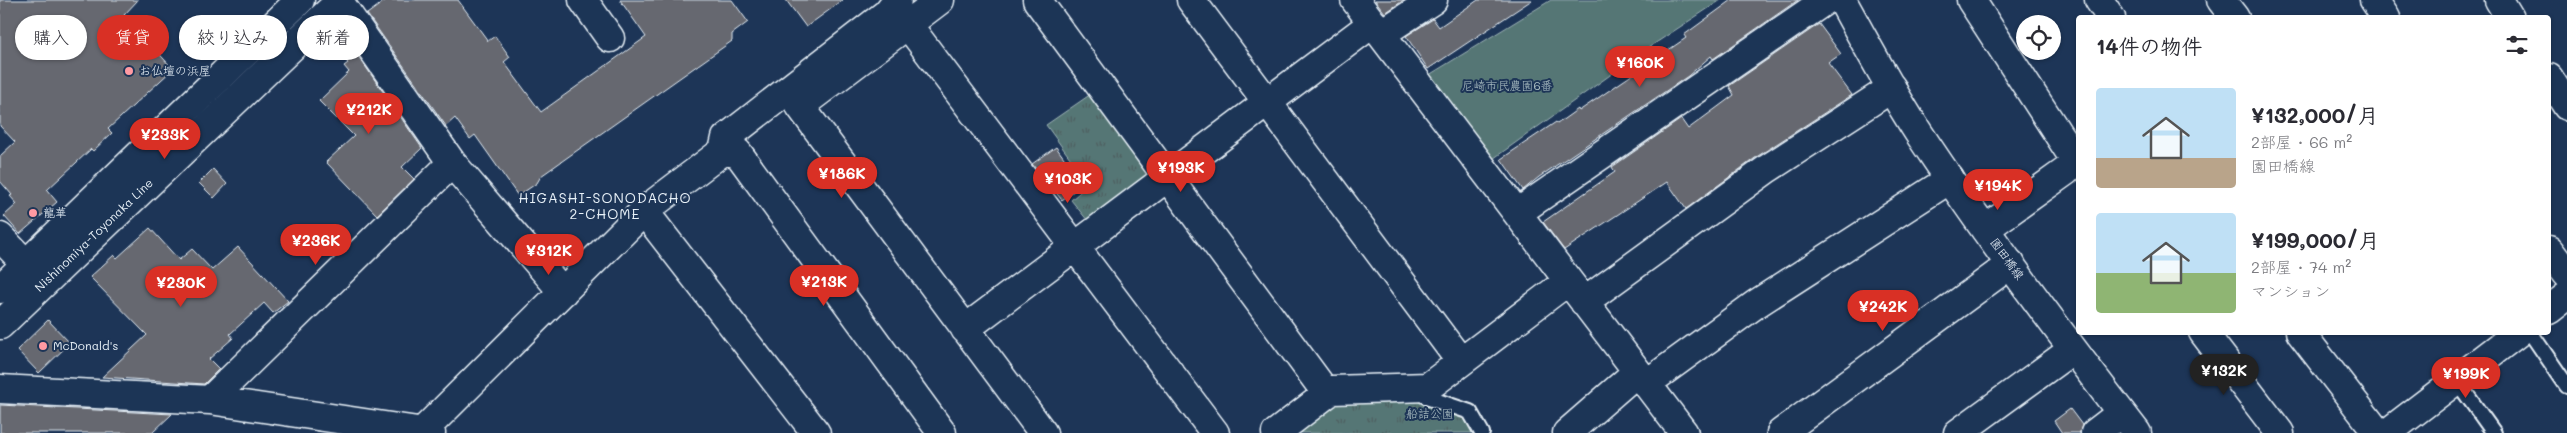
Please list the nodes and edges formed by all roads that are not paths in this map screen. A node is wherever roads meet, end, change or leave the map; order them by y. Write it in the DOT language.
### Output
graph roads {
  1 [pos="300,0"];
  2 [pos="583,0"];
  3 [pos="940,0"];
  4 [pos="1037,0"];
  5 [pos="1191,0"];
  6 [pos="1355,0"];
  7 [pos="1433,0"];
  8 [pos="1826,0"];
  9 [pos="1842,0"];
  10 [pos="1971,0"];
  11 [pos="2099,0"];
  12 [pos="2221,0"];
  13 [pos="2374,0"];
  14 [pos="2499,0"];
  15 [pos="339,1"];
  16 [pos="896,7"];
  17 [pos="2109,15"];
  18 [pos="2233,15"];
  19 [pos="2384,15"];
  20 [pos="2508,15"];
  21 [pos="1377,28"];
  22 [pos="610,38"];
  23 [pos="2551,81"];
  24 [pos="1892,88"];
  25 [pos="794,98"];
  26 [pos="1266,101"];
  27 [pos="2567,106"];
  28 [pos="723,151"];
  29 [pos="452,163"];
  30 [pos="2076,163"];
  31 [pos="1167,176"];
  32 [pos="1950,179"];
  33 [pos="644,210"];
  34 [pos="1516,213"];
  35 [pos="1986,229"];
  36 [pos="0,237"];
  37 [pos="1073,246"];
  38 [pos="2551,253"];
  39 [pos="26,264"];
  40 [pos="2011,264"];
  41 [pos="2567,274"];
  42 [pos="1568,281"];
  43 [pos="0,288"];
  44 [pos="563,292"];
  45 [pos="2567,296"];
  46 [pos="1584,302"];
  47 [pos="2551,308"];
  48 [pos="0,325"];
  49 [pos="965,329"];
  50 [pos="2204,335"];
  51 [pos="2302,335"];
  52 [pos="2509,335"];
  53 [pos="2532,335"];
  54 [pos="2488,341"];
  55 [pos="2072,350"];
  56 [pos="1461,362"];
  57 [pos="1642,378"];
  58 [pos="2456,380"];
  59 [pos="2567,386"];
  60 [pos="1411,387"];
  61 [pos="0,389"];
  62 [pos="1327,394"];
  63 [pos="210,400"];
  64 [pos="2129,423"];
  65 [pos="425,432"];
  66 [pos="816,433"];
  67 [pos="942,433"];
  68 [pos="1043,433"];
  69 [pos="1216,433"];
  70 [pos="1276,433"];
  71 [pos="1482,433"];
  72 [pos="1567,433"];
  73 [pos="1684,433"];
  74 [pos="1781,433"];
  75 [pos="1958,433"];
  76 [pos="2095,433"];
  77 [pos="2280,433"];
  78 [pos="2378,433"];
  79 [pos="2387,433"];
  80 [pos="2494,433"];
  1 -- 39 [label="street"];
  2 -- 22 [label="street"];
  3 -- 16 [label="street"];
  4 -- 31 [label="street"];
  5 -- 26 [label="street"];
  6 -- 21 [label="street"];
  7 -- 21 [label="street"];
  8 -- 34 [label="street"];
  9 -- 24 [label="street, 園田橋線"];
  10 -- 30 [label="street"];
  11 -- 17 [label="street"];
  12 -- 18 [label="street"];
  13 -- 19 [label="street"];
  14 -- 20 [label="street"];
  15 -- 29 [label="street"];
  15 -- 48 [label="street, Nishinomiya-Toyonaka Line"];
  16 -- 25 [label="street"];
  16 -- 37 [label="street"];
  21 -- 26 [label="street"];
  21 -- 34 [label="street"];
  23 -- 27 [label="street"];
  24 -- 32 [label="street, 園田橋線"];
  24 -- 46 [label="street"];
  25 -- 28 [label="street"];
  25 -- 49 [label="street"];
  26 -- 31 [label="street"];
  26 -- 56 [label="street"];
  28 -- 33 [label="street"];
  28 -- 67 [label="street"];
  29 -- 44 [label="street"];
  29 -- 63 [label="street"];
  30 -- 35 [label="street"];
  31 -- 37 [label="street"];
  31 -- 62 [label="street"];
  32 -- 35 [label="street, 園田橋線"];
  32 -- 57 [label="street"];
  33 -- 44 [label="street"];
  33 -- 66 [label="street"];
  34 -- 42 [label="street"];
  35 -- 40 [label="street, 園田橋線"];
  36 -- 39 [label="street"];
  37 -- 49 [label="street"];
  37 -- 69 [label="street"];
  38 -- 41 [label="street"];
  39 -- 43 [label="street"];
  40 -- 55 [label="street, 園田橋線"];
  40 -- 74 [label="street"];
  42 -- 46 [label="street"];
  42 -- 56 [label="street"];
  44 -- 65 [label="street"];
  45 -- 47 [label="street"];
  46 -- 57 [label="street"];
  49 -- 68 [label="street"];
  50 -- 77 [label="street"];
  51 -- 78 [label="street"];
  52 -- 54 [label="street"];
  53 -- 59 [label="lane"];
  54 -- 58 [label="street"];
  55 -- 64 [label="street, 園田橋線"];
  55 -- 75 [label="street"];
  56 -- 60 [label="street"];
  57 -- 72 [label="street"];
  57 -- 73 [label="street"];
  58 -- 79 [label="street"];
  58 -- 80 [label="lane"];
  60 -- 62 [label="street"];
  60 -- 71 [label="lane"];
  61 -- 63 [label="street"];
  62 -- 70 [label="street"];
  63 -- 65 [label="street"];
  64 -- 76 [label="street"];
}
